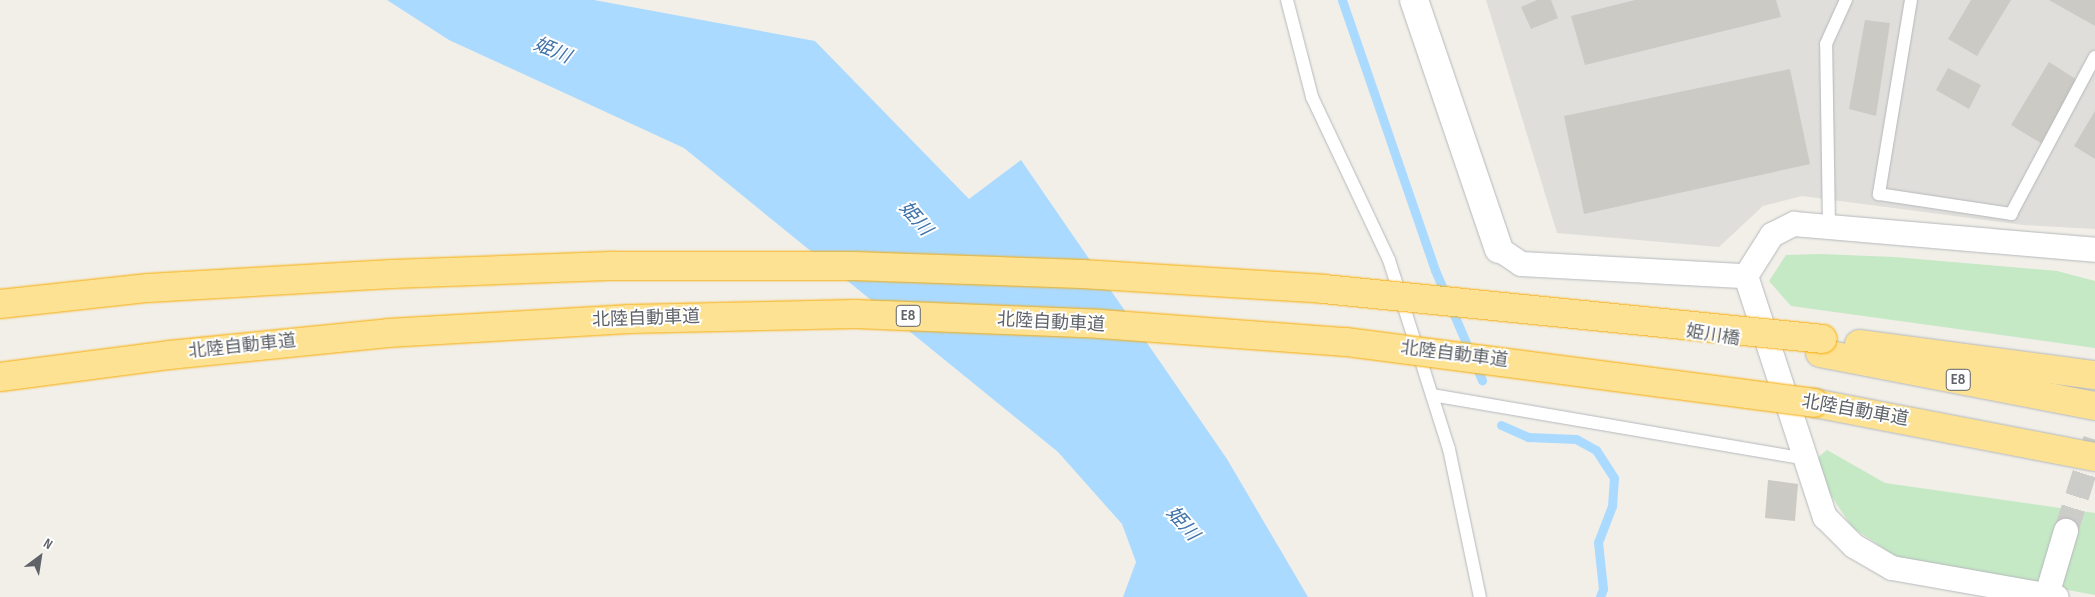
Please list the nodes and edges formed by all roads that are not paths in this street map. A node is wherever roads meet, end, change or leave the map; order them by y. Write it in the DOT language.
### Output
graph roads {
  1 [pos="1287,0"];
  2 [pos="1414,0"];
  3 [pos="1846,0"];
  4 [pos="1911,0"];
  5 [pos="2095,57"];
  6 [pos="1829,227"];
  7 [pos="1499,249"];
  8 [pos="2095,250"];
  9 [pos="1746,276"];
  10 [pos="0,304"];
  11 [pos="1821,346"];
  12 [pos="2095,374"];
  13 [pos="0,377"];
  14 [pos="1432,395"];
  15 [pos="2095,406"];
  16 [pos="1934,424"];
  17 [pos="2095,457"];
  18 [pos="1806,459"];
  19 [pos="2095,470"];
  20 [pos="2066,531"];
  21 [pos="2051,596"];
  22 [pos="1480,597"];
  1 -- 14 [label="lane"];
  2 -- 7 [label="street"];
  3 -- 6 [label="lane"];
  4 -- 5 [label="lane"];
  6 -- 8 [label="street"];
  6 -- 9 [label="street"];
  7 -- 9 [label="street"];
  9 -- 18 [label="street"];
  10 -- 11 [label="highway, bridge"];
  11 -- 12 [label="highway"];
  11 -- 15 [label="highway, E8"];
  13 -- 16 [label="highway, 北陸自動車道 / E8, bridge"];
  14 -- 18 [label="lane"];
  14 -- 22 [label="lane"];
  16 -- 17 [label="highway, 北陸自動車道"];
  16 -- 19 [label="highway"];
  18 -- 21 [label="street"];
  20 -- 21 [label="street"];
}
